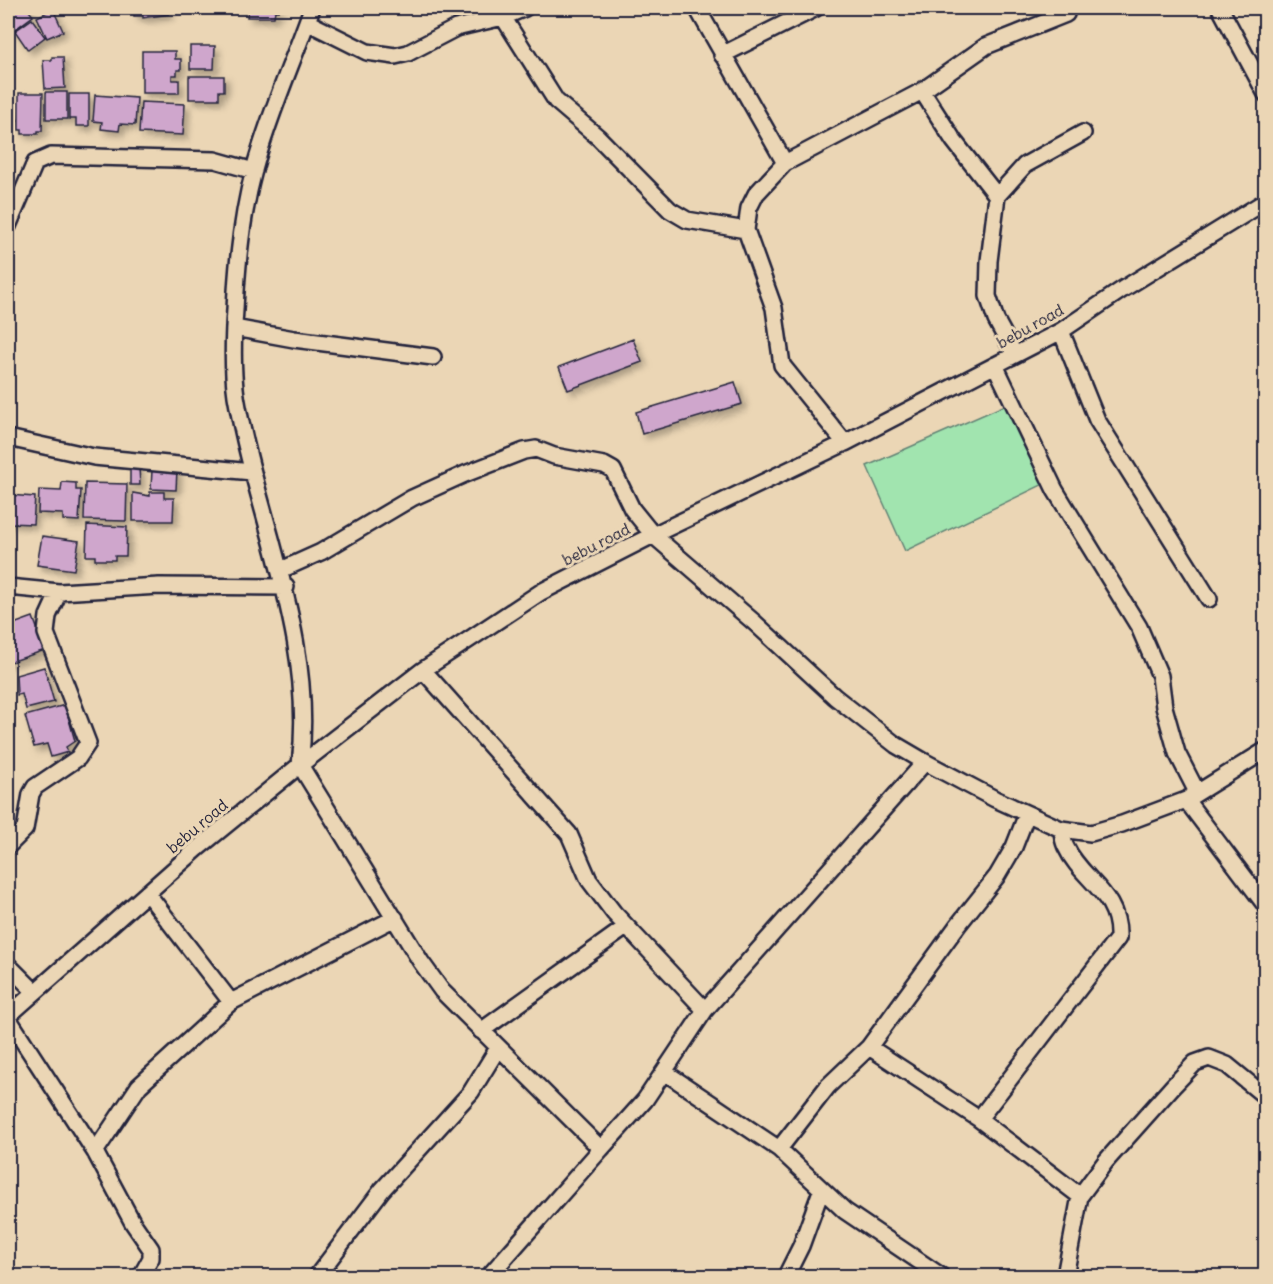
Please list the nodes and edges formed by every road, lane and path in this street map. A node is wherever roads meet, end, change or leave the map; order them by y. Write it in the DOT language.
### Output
graph roads {
  1 [pos="525,8"];
  2 [pos="697,8"];
  3 [pos="816,8"];
  4 [pos="1220,8"];
  5 [pos="1066,14"];
  6 [pos="310,15"];
  7 [pos="503,17"];
  8 [pos="722,55"];
  9 [pos="922,91"];
  10 [pos="1266,94"];
  11 [pos="1083,133"];
  12 [pos="785,163"];
  13 [pos="254,171"];
  14 [pos="997,196"];
  15 [pos="1266,201"];
  16 [pos="8,226"];
  17 [pos="747,230"];
  18 [pos="234,328"];
  19 [pos="1061,331"];
  20 [pos="1015,356"];
  21 [pos="433,357"];
  22 [pos="995,365"];
  23 [pos="8,438"];
  24 [pos="845,443"];
  25 [pos="252,472"];
  26 [pos="653,535"];
  27 [pos="281,570"];
  28 [pos="8,587"];
  29 [pos="286,587"];
  30 [pos="59,592"];
  31 [pos="1209,599"];
  32 [pos="423,670"];
  33 [pos="1266,750"];
  34 [pos="925,762"];
  35 [pos="300,765"];
  36 [pos="1191,796"];
  37 [pos="1027,814"];
  38 [pos="1061,829"];
  39 [pos="8,846"];
  40 [pos="147,892"];
  41 [pos="1266,906"];
  42 [pos="395,918"];
  43 [pos="626,927"];
  44 [pos="8,965"];
  45 [pos="35,992"];
  46 [pos="231,1002"];
  47 [pos="705,1010"];
  48 [pos="8,1017"];
  49 [pos="481,1031"];
  50 [pos="869,1047"];
  51 [pos="498,1048"];
  52 [pos="666,1073"];
  53 [pos="1266,1097"];
  54 [pos="980,1119"];
  55 [pos="601,1149"];
  56 [pos="779,1149"];
  57 [pos="95,1152"];
  58 [pos="821,1191"];
  59 [pos="1080,1196"];
  60 [pos="141,1276"];
  61 [pos="317,1276"];
  62 [pos="489,1276"];
  63 [pos="786,1276"];
  64 [pos="941,1276"];
  65 [pos="1065,1276"];
  1 -- 7 [label="street"];
  2 -- 8 [label="street"];
  3 -- 8 [label="street"];
  4 -- 10 [label="street"];
  5 -- 9 [label="street"];
  6 -- 7 [label="street"];
  6 -- 13 [label="street"];
  7 -- 17 [label="street"];
  8 -- 12 [label="street"];
  9 -- 12 [label="street"];
  9 -- 14 [label="street"];
  11 -- 14 [label="street"];
  12 -- 17 [label="street"];
  13 -- 16 [label="street"];
  13 -- 18 [label="street"];
  14 -- 20 [label="street"];
  15 -- 19 [label="street, bebu road"];
  17 -- 24 [label="street"];
  18 -- 21 [label="street"];
  18 -- 25 [label="street"];
  19 -- 20 [label="street, bebu road"];
  19 -- 31 [label="street"];
  20 -- 22 [label="street, bebu road"];
  22 -- 24 [label="street, bebu road"];
  22 -- 36 [label="street"];
  23 -- 25 [label="street"];
  24 -- 26 [label="street, bebu road"];
  25 -- 27 [label="street"];
  26 -- 27 [label="street"];
  26 -- 32 [label="street, bebu road"];
  26 -- 34 [label="street"];
  27 -- 29 [label="street"];
  28 -- 30 [label="street"];
  29 -- 30 [label="street"];
  29 -- 35 [label="street"];
  30 -- 39 [label="street"];
  32 -- 35 [label="street, bebu road"];
  32 -- 43 [label="street"];
  33 -- 36 [label="street"];
  34 -- 37 [label="street"];
  34 -- 47 [label="street"];
  35 -- 40 [label="street, bebu road"];
  35 -- 42 [label="street"];
  36 -- 38 [label="street"];
  36 -- 41 [label="street"];
  37 -- 38 [label="street"];
  37 -- 50 [label="street"];
  38 -- 54 [label="street"];
  40 -- 45 [label="street, bebu road"];
  40 -- 46 [label="street"];
  42 -- 46 [label="street"];
  42 -- 49 [label="street"];
  43 -- 47 [label="street"];
  43 -- 49 [label="street"];
  44 -- 45 [label="street"];
  45 -- 48 [label="street, bebu road"];
  46 -- 57 [label="street"];
  47 -- 52 [label="street"];
  48 -- 57 [label="street"];
  49 -- 51 [label="street"];
  50 -- 54 [label="street"];
  50 -- 56 [label="street"];
  51 -- 55 [label="street"];
  51 -- 61 [label="street"];
  52 -- 55 [label="street"];
  52 -- 56 [label="street"];
  53 -- 59 [label="street"];
  54 -- 59 [label="street"];
  55 -- 62 [label="street"];
  56 -- 58 [label="street"];
  57 -- 60 [label="street"];
  58 -- 63 [label="street"];
  58 -- 64 [label="street"];
  59 -- 65 [label="street"];
}
